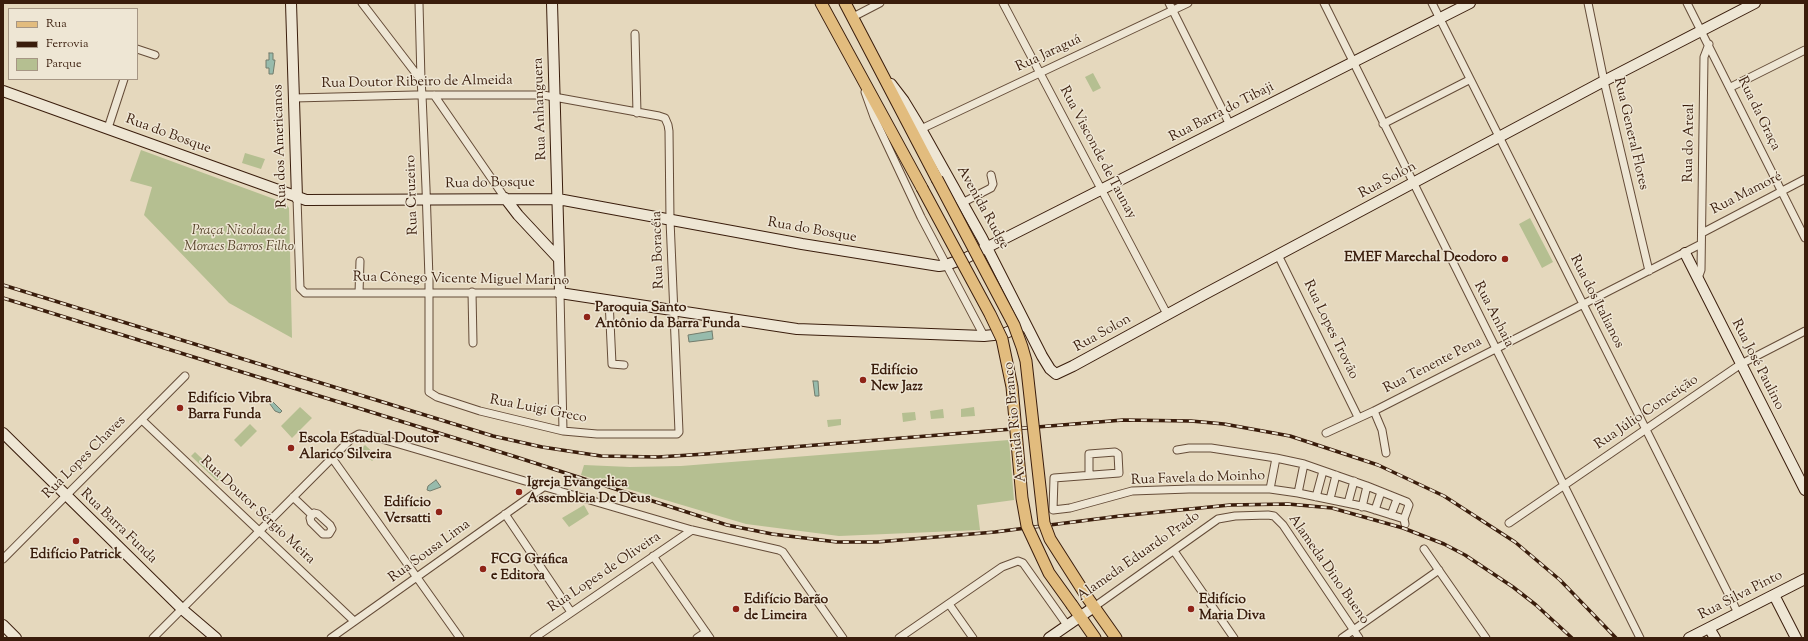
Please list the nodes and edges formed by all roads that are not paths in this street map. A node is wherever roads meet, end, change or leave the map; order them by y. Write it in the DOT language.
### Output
graph roads {
  1 [pos="291,3"];
  2 [pos="362,3"];
  3 [pos="419,3"];
  4 [pos="552,3"];
  5 [pos="821,3"];
  6 [pos="845,3"];
  7 [pos="880,3"];
  8 [pos="1003,3"];
  9 [pos="1168,3"];
  10 [pos="1188,3"];
  11 [pos="1324,3"];
  12 [pos="1432,3"];
  13 [pos="1470,3"];
  14 [pos="1588,3"];
  15 [pos="1687,3"];
  16 [pos="1755,3"];
  17 [pos="1172,10"];
  18 [pos="853,16"];
  19 [pos="1440,18"];
  20 [pos="1702,31"];
  21 [pos="635,34"];
  22 [pos="1708,44"];
  23 [pos="138,49"];
  24 [pos="1805,50"];
  25 [pos="155,55"];
  26 [pos="1353,62"];
  27 [pos="1040,73"];
  28 [pos="862,79"];
  29 [pos="124,80"];
  30 [pos="421,80"];
  31 [pos="1470,80"];
  32 [pos="886,81"];
  33 [pos="1604,81"];
  34 [pos="1731,87"];
  35 [pos="3,91"];
  36 [pos="422,95"];
  37 [pos="434,95"];
  38 [pos="555,97"];
  39 [pos="294,98"];
  40 [pos="637,112"];
  41 [pos="659,116"];
  42 [pos="1383,124"];
  43 [pos="1230,125"];
  44 [pos="108,128"];
  45 [pos="921,129"];
  46 [pos="1499,137"];
  47 [pos="991,175"];
  48 [pos="937,179"];
  49 [pos="1805,179"];
  50 [pos="1413,184"];
  51 [pos="1101,188"];
  52 [pos="1781,191"];
  53 [pos="297,198"];
  54 [pos="505,198"];
  55 [pos="528,198"];
  56 [pos="426,199"];
  57 [pos="558,199"];
  58 [pos="962,203"];
  59 [pos="518,215"];
  60 [pos="670,220"];
  61 [pos="1702,232"];
  62 [pos="1805,238"];
  63 [pos="1701,244"];
  64 [pos="986,247"];
  65 [pos="1685,253"];
  66 [pos="1278,255"];
  67 [pos="559,259"];
  68 [pos="360,261"];
  69 [pos="946,265"];
  70 [pos="1649,271"];
  71 [pos="1698,278"];
  72 [pos="300,288"];
  73 [pos="429,292"];
  74 [pos="472,292"];
  75 [pos="359,293"];
  76 [pos="560,293"];
  77 [pos="609,300"];
  78 [pos="1583,304"];
  79 [pos="674,311"];
  80 [pos="1167,314"];
  81 [pos="1026,324"];
  82 [pos="1805,331"];
  83 [pos="984,336"];
  84 [pos="473,343"];
  85 [pos="1496,349"];
  86 [pos="1042,356"];
  87 [pos="1741,364"];
  88 [pos="624,365"];
  89 [pos="185,376"];
  90 [pos="429,385"];
  91 [pos="1374,411"];
  92 [pos="1358,417"];
  93 [pos="142,420"];
  94 [pos="1646,429"];
  95 [pos="563,431"];
  96 [pos="3,433"];
  97 [pos="1326,433"];
  98 [pos="677,434"];
  99 [pos="1176,450"];
  100 [pos="1386,453"];
  101 [pos="332,458"];
  102 [pos="1276,458"];
  103 [pos="1304,464"];
  104 [pos="1323,471"];
  105 [pos="1089,475"];
  106 [pos="1336,475"];
  107 [pos="1354,481"];
  108 [pos="545,486"];
  109 [pos="1367,486"];
  110 [pos="1564,486"];
  111 [pos="1270,489"];
  112 [pos="1805,490"];
  113 [pos="1382,492"];
  114 [pos="1298,493"];
  115 [pos="66,496"];
  116 [pos="293,497"];
  117 [pos="1316,497"];
  118 [pos="1330,499"];
  119 [pos="1397,499"];
  120 [pos="1348,503"];
  121 [pos="1362,507"];
  122 [pos="1375,510"];
  123 [pos="312,514"];
  124 [pos="505,514"];
  125 [pos="1251,515"];
  126 [pos="1392,515"];
  127 [pos="1509,523"];
  128 [pos="692,530"];
  129 [pos="259,532"];
  130 [pos="1424,549"];
  131 [pos="1174,551"];
  132 [pos="653,556"];
  133 [pos="3,559"];
  134 [pos="1439,570"];
  135 [pos="416,578"];
  136 [pos="1805,579"];
  137 [pos="1774,595"];
  138 [pos="949,604"];
  139 [pos="1094,607"];
  140 [pos="182,609"];
  141 [pos="572,612"];
  142 [pos="1738,613"];
  143 [pos="1080,616"];
  144 [pos="354,622"];
  145 [pos="3,625"];
  146 [pos="1067,625"];
  147 [pos="1709,628"];
  148 [pos="1354,630"];
  149 [pos="708,635"];
  150 [pos="16,638"];
  151 [pos="153,638"];
  152 [pos="216,638"];
  153 [pos="331,638"];
  154 [pos="460,638"];
  155 [pos="534,638"];
  156 [pos="697,638"];
  157 [pos="843,638"];
  158 [pos="899,638"];
  159 [pos="973,638"];
  160 [pos="1049,638"];
  161 [pos="1095,638"];
  162 [pos="1116,638"];
  163 [pos="1234,638"];
  164 [pos="1342,638"];
  165 [pos="1359,638"];
  166 [pos="1486,638"];
  167 [pos="1640,638"];
  168 [pos="1689,638"];
  169 [pos="1715,638"];
  170 [pos="1796,638"];
  1 -- 39 [label="street, Rua dos Americanos"];
  2 -- 30 [label="street"];
  3 -- 30 [label="street, Rua Cruzeiro"];
  4 -- 38 [label="street, Rua Anhanguera"];
  5 -- 28 [label="main road"];
  6 -- 18 [label="main road, Avenida Rudge"];
  7 -- 18 [label="street"];
  8 -- 27 [label="street, Rua Visconde de Taunay"];
  9 -- 17 [label="street"];
  10 -- 17 [label="street, Rua Jaraguá"];
  11 -- 26 [label="street, Rua Anhaia"];
  12 -- 19 [label="street, Rua dos Italianos"];
  13 -- 19 [label="street, Rua Barra do Tibaji"];
  14 -- 33 [label="street, Rua General Flores"];
  15 -- 20 [label="street, Rua da Graça"];
  16 -- 20 [label="street, Rua Solon"];
  17 -- 27 [label="street, Rua Jaraguá"];
  17 -- 43 [label="street"];
  18 -- 32 [label="main road, Avenida Rudge"];
  19 -- 26 [label="street, Rua Barra do Tibaji"];
  19 -- 31 [label="street, Rua dos Italianos"];
  20 -- 22 [label="street, Rua da Graça"];
  20 -- 33 [label="street, Rua Solon"];
  21 -- 40 [label="street"];
  22 -- 34 [label="street, Rua da Graça"];
  22 -- 61 [label="street, Rua do Areal"];
  23 -- 25 [label="street"];
  24 -- 34 [label="street"];
  26 -- 42 [label="street, Rua Anhaia"];
  26 -- 43 [label="street, Rua Barra do Tibaji"];
  27 -- 45 [label="street, Rua Jaraguá"];
  27 -- 51 [label="street, Rua Visconde de Taunay"];
  28 -- 69 [label="street"];
  28 -- 143 [label="main road, Avenida Rio Branco, bridge"];
  29 -- 44 [label="street"];
  30 -- 36 [label="street, Rua Cruzeiro"];
  31 -- 42 [label="street"];
  31 -- 46 [label="street, Rua dos Italianos"];
  32 -- 45 [label="street, Avenida Rudge"];
  32 -- 48 [label="main road, Avenida Rudge"];
  33 -- 46 [label="street, Rua Solon"];
  33 -- 70 [label="street, Rua General Flores"];
  34 -- 52 [label="street, Rua da Graça"];
  35 -- 44 [label="street, Rua do Bosque"];
  36 -- 37 [label="street, Rua Doutor Ribeiro de Almeida"];
  36 -- 39 [label="street, Rua Doutor Ribeiro de Almeida"];
  36 -- 56 [label="street, Rua Cruzeiro"];
  37 -- 38 [label="street, Rua Doutor Ribeiro de Almeida"];
  37 -- 54 [label="street"];
  38 -- 40 [label="street, Rua Doutor Ribeiro de Almeida"];
  38 -- 57 [label="street, Rua Anhanguera"];
  39 -- 53 [label="street, Rua dos Americanos"];
  40 -- 41 [label="street, Rua Doutor Ribeiro de Almeida"];
  41 -- 60 [label="street, Rua Boracéia"];
  42 -- 50 [label="street, Rua Anhaia"];
  43 -- 51 [label="street, Rua Barra do Tibaji"];
  44 -- 53 [label="street, Rua do Bosque"];
  45 -- 58 [label="street, Avenida Rudge"];
  46 -- 50 [label="street, Rua Solon"];
  46 -- 78 [label="street, Rua dos Italianos"];
  47 -- 58 [label="street"];
  48 -- 139 [label="main road, Avenida Rio Branco, bridge"];
  49 -- 52 [label="street, Rua Mamoré"];
  50 -- 66 [label="street, Rua Solon"];
  50 -- 85 [label="street, Rua Anhaia"];
  51 -- 64 [label="street, Rua Barra do Tibaji"];
  51 -- 80 [label="street, Rua Visconde de Taunay"];
  52 -- 61 [label="street, Rua Mamoré"];
  52 -- 62 [label="street, Rua da Graça"];
  53 -- 56 [label="street, Rua do Bosque"];
  53 -- 72 [label="street, Rua dos Americanos"];
  54 -- 55 [label="street, Rua do Bosque"];
  54 -- 56 [label="street, Rua do Bosque"];
  54 -- 59 [label="street"];
  55 -- 57 [label="street, Rua do Bosque"];
  55 -- 59 [label="street"];
  56 -- 73 [label="street, Rua Cruzeiro"];
  57 -- 60 [label="street, Rua do Bosque"];
  57 -- 67 [label="street, Rua Anhanguera"];
  58 -- 64 [label="street, Avenida Rudge"];
  59 -- 67 [label="street"];
  60 -- 69 [label="street, Rua do Bosque"];
  60 -- 79 [label="street, Rua Boracéia"];
  61 -- 63 [label="street, Rua do Areal"];
  63 -- 65 [label="street, Rua Tenente Pena"];
  63 -- 71 [label="street, Rua do Areal"];
  64 -- 69 [label="street, Rua do Bosque"];
  64 -- 81 [label="street, Avenida Rudge"];
  65 -- 70 [label="street, Rua Tenente Pena"];
  65 -- 71 [label="street, Rua José Paulino"];
  66 -- 80 [label="street, Rua Solon"];
  66 -- 92 [label="street, Rua Lopes Trovão"];
  67 -- 76 [label="street, Rua Anhanguera"];
  68 -- 75 [label="street"];
  69 -- 83 [label="street"];
  70 -- 78 [label="street, Rua Tenente Pena"];
  71 -- 87 [label="street, Rua José Paulino"];
  72 -- 75 [label="street, Rua Cônego Vicente Miguel Marino"];
  73 -- 74 [label="street, Rua Cônego Vicente Miguel Marino"];
  73 -- 75 [label="street, Rua Cônego Vicente Miguel Marino"];
  73 -- 90 [label="street, Rua Cruzeiro"];
  74 -- 76 [label="street, Rua Cônego Vicente Miguel Marino"];
  74 -- 84 [label="street"];
  76 -- 77 [label="street, Rua Cônego Vicente Miguel Marino"];
  76 -- 95 [label="street, Rua Anhanguera"];
  77 -- 79 [label="street, Rua Cônego Vicente Miguel Marino"];
  77 -- 88 [label="street"];
  78 -- 85 [label="street, Rua Tenente Pena"];
  78 -- 94 [label="street, Rua dos Italianos"];
  79 -- 83 [label="street, Rua Cônego Vicente Miguel Marino"];
  79 -- 98 [label="street, Rua Boracéia"];
  80 -- 86 [label="street, Rua Solon"];
  81 -- 83 [label="street, Rua Cônego Vicente Miguel Marino"];
  81 -- 86 [label="street, Avenida Rudge"];
  82 -- 87 [label="street, Rua Júlio Conceição"];
  85 -- 91 [label="street, Rua Tenente Pena"];
  85 -- 110 [label="street, Rua Anhaia"];
  87 -- 94 [label="street, Rua Júlio Conceição"];
  87 -- 112 [label="street, Rua José Paulino"];
  89 -- 93 [label="street, Rua Lopes Chaves"];
  90 -- 95 [label="street, Rua Luigi Greco"];
  91 -- 92 [label="street, Rua Tenente Pena"];
  91 -- 100 [label="street"];
  92 -- 97 [label="street, Rua Tenente Pena"];
  93 -- 115 [label="street, Rua Lopes Chaves"];
  93 -- 129 [label="street, Rua Doutor Sérgio Meira"];
  94 -- 110 [label="street, Rua Júlio Conceição"];
  94 -- 142 [label="street, Rua dos Italianos"];
  95 -- 98 [label="street, Rua Luigi Greco"];
  96 -- 115 [label="street, Rua Barra Funda"];
  99 -- 102 [label="street, Rua Favela do Moinho"];
  101 -- 108 [label="street"];
  101 -- 116 [label="street"];
  101 -- 135 [label="street"];
  102 -- 103 [label="street, Rua Favela do Moinho"];
  102 -- 111 [label="street"];
  103 -- 104 [label="street, Rua Favela do Moinho"];
  103 -- 114 [label="street"];
  104 -- 106 [label="street, Rua Favela do Moinho"];
  104 -- 117 [label="street"];
  105 -- 105 [label="street, Rua Favela do Moinho"];
  105 -- 111 [label="street, Rua Favela do Moinho"];
  106 -- 107 [label="street, Rua Favela do Moinho"];
  106 -- 118 [label="street"];
  107 -- 109 [label="street, Rua Favela do Moinho"];
  107 -- 120 [label="street"];
  108 -- 124 [label="street, Rua Sousa Lima"];
  108 -- 128 [label="street"];
  109 -- 113 [label="street, Rua Favela do Moinho"];
  109 -- 121 [label="street"];
  110 -- 127 [label="street, Rua Júlio Conceição"];
  110 -- 167 [label="street, Rua Anhaia"];
  111 -- 114 [label="street, Rua Favela do Moinho"];
  113 -- 119 [label="street, Rua Favela do Moinho"];
  113 -- 122 [label="street"];
  114 -- 117 [label="street, Rua Favela do Moinho"];
  115 -- 133 [label="street, Rua Lopes Chaves"];
  115 -- 140 [label="street, Rua Barra Funda"];
  116 -- 123 [label="street"];
  116 -- 129 [label="street"];
  117 -- 118 [label="street, Rua Favela do Moinho"];
  118 -- 120 [label="street, Rua Favela do Moinho"];
  119 -- 126 [label="street"];
  119 -- 126 [label="street, Rua Favela do Moinho"];
  120 -- 121 [label="street, Rua Favela do Moinho"];
  121 -- 122 [label="street, Rua Favela do Moinho"];
  122 -- 126 [label="street, Rua Favela do Moinho"];
  124 -- 135 [label="street, Rua Sousa Lima"];
  124 -- 141 [label="street"];
  125 -- 131 [label="street, Alameda Eduardo Prado"];
  125 -- 148 [label="street, Alameda Dino Bueno"];
  128 -- 132 [label="street, Rua Lopes de Oliveira"];
  128 -- 157 [label="street"];
  129 -- 140 [label="street"];
  129 -- 144 [label="street, Rua Doutor Sérgio Meira"];
  130 -- 134 [label="street"];
  131 -- 139 [label="street, Alameda Eduardo Prado"];
  131 -- 163 [label="street"];
  132 -- 141 [label="street, Rua Lopes de Oliveira"];
  132 -- 149 [label="street"];
  134 -- 148 [label="street"];
  134 -- 166 [label="street"];
  135 -- 144 [label="street, Rua Sousa Lima"];
  135 -- 154 [label="street"];
  136 -- 137 [label="street, Rua Silva Pinto"];
  137 -- 142 [label="street, Rua Silva Pinto"];
  137 -- 170 [label="street"];
  138 -- 146 [label="street"];
  138 -- 158 [label="street"];
  138 -- 159 [label="street"];
  139 -- 143 [label="street, Alameda Eduardo Prado"];
  139 -- 162 [label="main road, Avenida Rio Branco"];
  140 -- 151 [label="street"];
  140 -- 152 [label="street, Rua Barra Funda"];
  141 -- 155 [label="street, Rua Lopes de Oliveira"];
  142 -- 147 [label="street, Rua Silva Pinto"];
  143 -- 146 [label="street, Alameda Eduardo Prado"];
  143 -- 161 [label="main road, Avenida Rio Branco"];
  144 -- 153 [label="street, Rua Sousa Lima"];
  145 -- 150 [label="street"];
  146 -- 160 [label="street, Alameda Eduardo Prado"];
  147 -- 168 [label="street, Rua Silva Pinto"];
  147 -- 169 [label="street"];
  148 -- 164 [label="street"];
  148 -- 165 [label="street, Alameda Dino Bueno"];
  149 -- 156 [label="street"];
}
